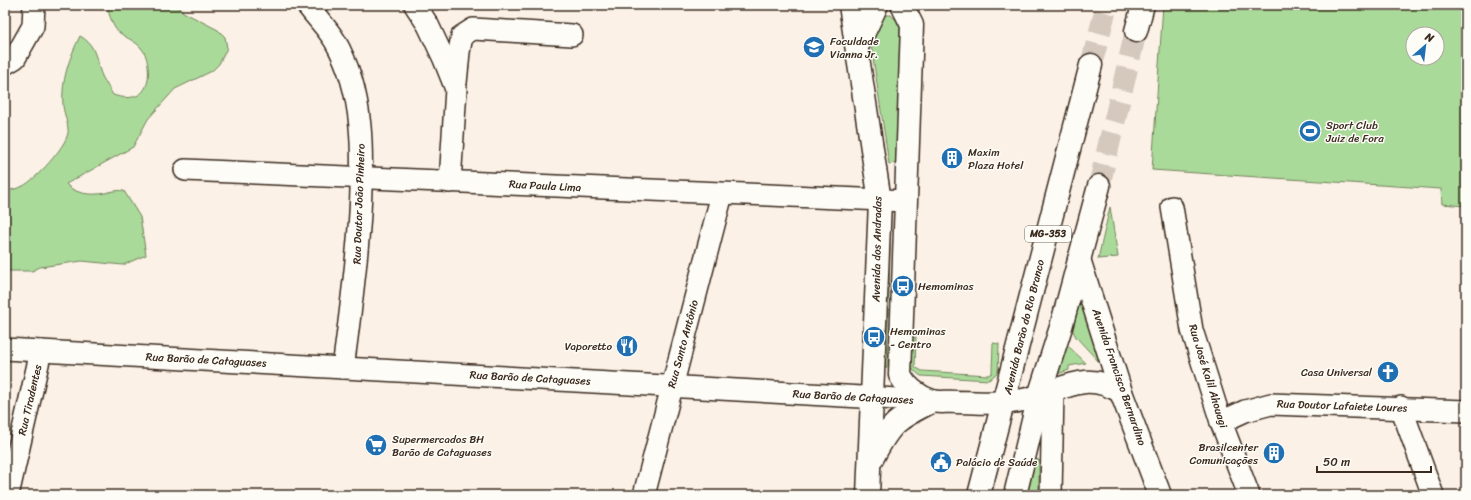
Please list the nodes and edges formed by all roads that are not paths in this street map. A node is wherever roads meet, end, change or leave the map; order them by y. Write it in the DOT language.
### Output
graph roads {
  1 [pos="34,5"];
  2 [pos="306,5"];
  3 [pos="415,5"];
  4 [pos="850,5"];
  5 [pos="877,5"];
  6 [pos="902,5"];
  7 [pos="1143,5"];
  8 [pos="912,15"];
  9 [pos="1136,31"];
  10 [pos="572,34"];
  11 [pos="857,47"];
  12 [pos="5,64"];
  13 [pos="1091,65"];
  14 [pos="456,89"];
  15 [pos="185,170"];
  16 [pos="362,177"];
  17 [pos="450,182"];
  18 [pos="1099,186"];
  19 [pos="722,194"];
  20 [pos="880,200"];
  21 [pos="906,201"];
  22 [pos="1172,207"];
  23 [pos="1079,259"];
  24 [pos="5,349"];
  25 [pos="41,351"];
  26 [pos="343,368"];
  27 [pos="672,386"];
  28 [pos="1121,392"];
  29 [pos="1046,393"];
  30 [pos="872,398"];
  31 [pos="933,401"];
  32 [pos="1004,403"];
  33 [pos="1401,407"];
  34 [pos="1466,411"];
  35 [pos="1221,422"];
  36 [pos="1027,444"];
  37 [pos="1052,447"];
  38 [pos="870,463"];
  39 [pos="8,495"];
  40 [pos="644,495"];
  41 [pos="868,495"];
  42 [pos="979,495"];
  43 [pos="1015,495"];
  44 [pos="1051,495"];
  45 [pos="1160,495"];
  46 [pos="1249,495"];
  47 [pos="1433,495"];
  1 -- 12 [label="street"];
  2 -- 16 [label="street, Rua Doutor João Pinheiro"];
  3 -- 14 [label="street"];
  4 -- 11 [label="main road, Avenida dos Andradas"];
  5 -- 11 [label="main road"];
  6 -- 8 [label="main road"];
  7 -- 9 [label="main road"];
  8 -- 21 [label="main road"];
  10 -- 14 [label="street"];
  11 -- 20 [label="main road, Avenida dos Andradas"];
  13 -- 32 [label="main road, Avenida Barão do Rio Branco / MG-353"];
  14 -- 17 [label="street"];
  15 -- 16 [label="street, Rua Paula Lima"];
  16 -- 17 [label="street, Rua Paula Lima"];
  16 -- 26 [label="street, Rua Doutor João Pinheiro"];
  17 -- 19 [label="street, Rua Paula Lima"];
  18 -- 23 [label="main road"];
  19 -- 20 [label="street, Rua Paula Lima"];
  19 -- 27 [label="street, Rua Santo Antônio"];
  20 -- 21 [label="street, Rua Paula Lima"];
  20 -- 30 [label="main road, Avenida dos Andradas"];
  21 -- 31 [label="main road"];
  22 -- 35 [label="street, Rua José Kalil Ahouagi"];
  23 -- 28 [label="main road, Avenida Francisco Bernardino"];
  23 -- 29 [label="main road"];
  24 -- 25 [label="street, Rua Barão de Cataguases"];
  25 -- 26 [label="street, Rua Barão de Cataguases"];
  25 -- 39 [label="street, Rua Tiradentes"];
  26 -- 27 [label="street, Rua Barão de Cataguases"];
  27 -- 30 [label="street, Rua Barão de Cataguases"];
  27 -- 40 [label="street, Rua Santo Antônio"];
  28 -- 29 [label="main road, Rua Barão de Cataguases"];
  28 -- 45 [label="main road, Avenida Francisco Bernardino"];
  29 -- 32 [label="main road, Rua Barão de Cataguases"];
  29 -- 36 [label="main road"];
  29 -- 37 [label="street"];
  30 -- 31 [label="street, Rua Barão de Cataguases"];
  30 -- 38 [label="main road, Avenida dos Andradas"];
  31 -- 32 [label="main road, Rua Barão de Cataguases"];
  31 -- 38 [label="main road"];
  32 -- 42 [label="main road, Avenida Barão do Rio Branco / MG-353"];
  33 -- 34 [label="street, Rua Doutor Lafaiete Loures"];
  33 -- 35 [label="street, Rua Doutor Lafaiete Loures"];
  33 -- 47 [label="street"];
  35 -- 46 [label="street, Rua José Kalil Ahouagi"];
  36 -- 37 [label="street"];
  36 -- 43 [label="main road"];
  37 -- 44 [label="street"];
  38 -- 41 [label="main road, Avenida dos Andradas"];
}
